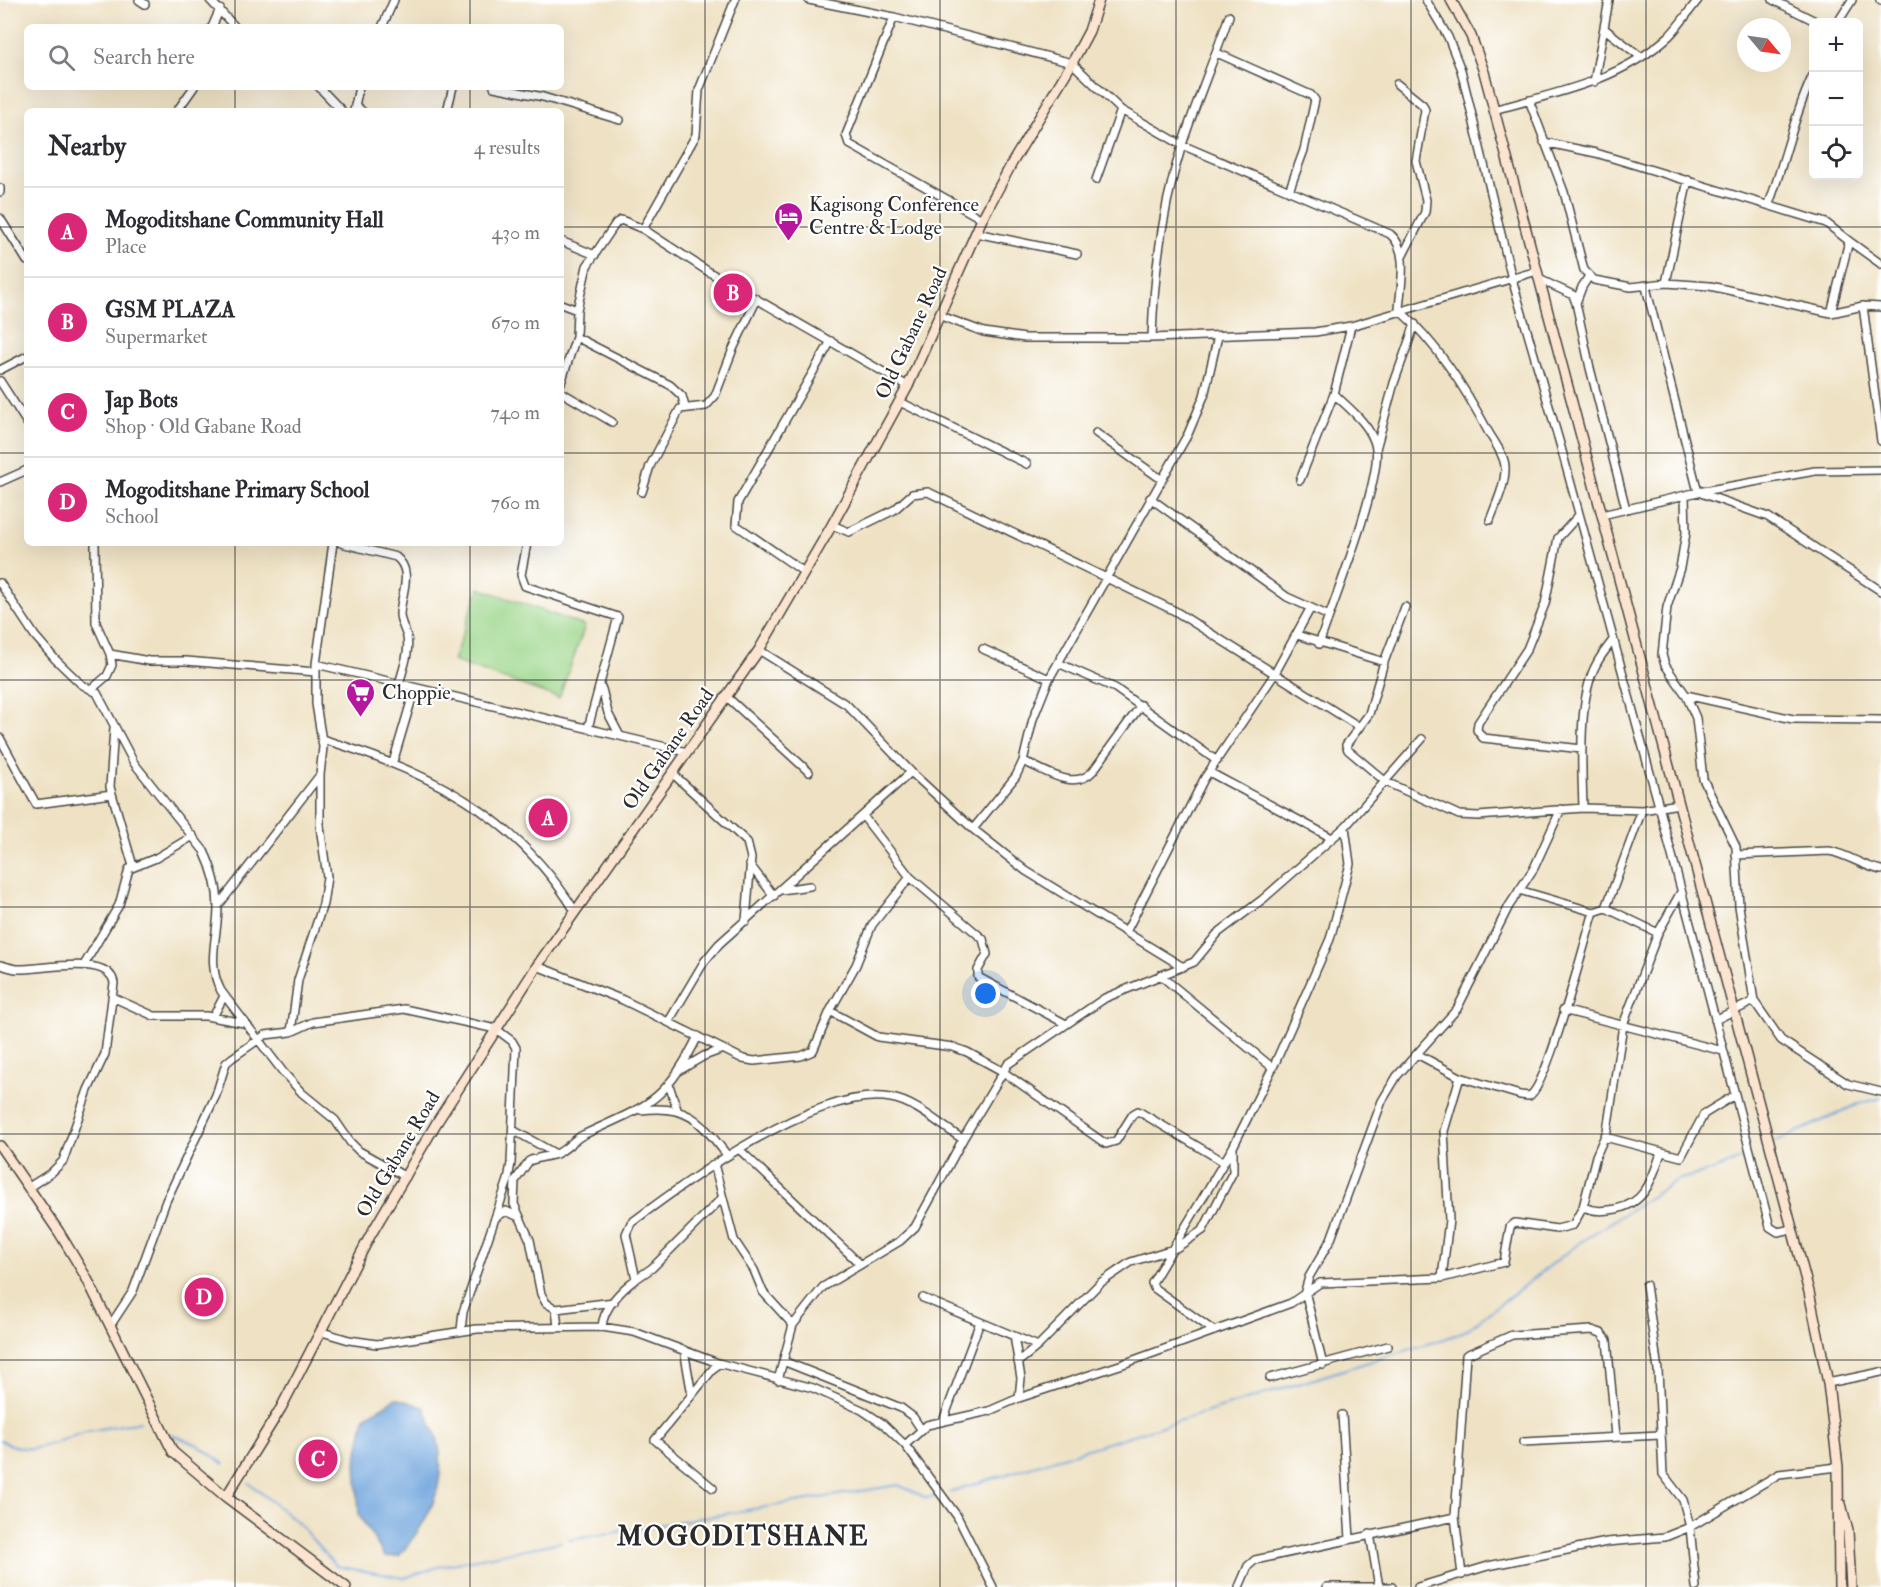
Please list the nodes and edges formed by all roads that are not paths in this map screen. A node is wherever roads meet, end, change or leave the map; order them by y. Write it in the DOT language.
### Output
graph roads {
  1 [pos="210,0"];
  2 [pos="394,0"];
  3 [pos="735,0"];
  4 [pos="809,0"];
  5 [pos="1099,0"];
  6 [pos="1426,0"];
  7 [pos="1451,0"];
  8 [pos="1609,0"];
  9 [pos="1698,0"];
  10 [pos="1773,0"];
  11 [pos="1852,0"];
  12 [pos="220,9"];
  13 [pos="1229,16"];
  14 [pos="894,17"];
  15 [pos="1809,18"];
  16 [pos="1841,18"];
  17 [pos="213,24"];
  18 [pos="232,24"];
  19 [pos="383,24"];
  20 [pos="1606,30"];
  21 [pos="1217,53"];
  22 [pos="1641,57"];
  23 [pos="1072,63"];
  24 [pos="1594,82"];
  25 [pos="1809,83"];
  26 [pos="1397,84"];
  27 [pos="192,90"];
  28 [pos="322,90"];
  29 [pos="358,90"];
  30 [pos="452,90"];
  31 [pos="509,90"];
  32 [pos="1529,100"];
  33 [pos="179,108"];
  34 [pos="339,108"];
  35 [pos="355,108"];
  36 [pos="448,108"];
  37 [pos="1122,110"];
  38 [pos="1493,110"];
  39 [pos="620,120"];
  40 [pos="1544,142"];
  41 [pos="1182,145"];
  42 [pos="1096,180"];
  43 [pos="1688,180"];
  44 [pos="1289,191"];
  45 [pos="1769,204"];
  46 [pos="982,219"];
  47 [pos="0,220"];
  48 [pos="643,229"];
  49 [pos="976,233"];
  50 [pos="1850,241"];
  51 [pos="564,242"];
  52 [pos="1077,254"];
  53 [pos="595,255"];
  54 [pos="24,256"];
  55 [pos="1402,257"];
  56 [pos="1881,264"];
  57 [pos="1539,275"];
  58 [pos="1589,276"];
  59 [pos="1512,279"];
  60 [pos="1666,283"];
  61 [pos="1646,287"];
  62 [pos="757,299"];
  63 [pos="1576,303"];
  64 [pos="564,305"];
  65 [pos="1863,306"];
  66 [pos="1881,307"];
  67 [pos="577,310"];
  68 [pos="1398,310"];
  69 [pos="1831,313"];
  70 [pos="941,316"];
  71 [pos="1414,324"];
  72 [pos="1351,326"];
  73 [pos="1218,336"];
  74 [pos="576,337"];
  75 [pos="1152,338"];
  76 [pos="831,341"];
  77 [pos="24,358"];
  78 [pos="0,370"];
  79 [pos="564,374"];
  80 [pos="0,381"];
  81 [pos="908,386"];
  82 [pos="564,394"];
  83 [pos="1334,394"];
  84 [pos="900,402"];
  85 [pos="685,407"];
  86 [pos="24,418"];
  87 [pos="612,422"];
  88 [pos="1096,433"];
  89 [pos="1881,441"];
  90 [pos="1376,449"];
  91 [pos="1027,464"];
  92 [pos="1881,470"];
  93 [pos="24,471"];
  94 [pos="1161,479"];
  95 [pos="1300,480"];
  96 [pos="0,482"];
  97 [pos="642,492"];
  98 [pos="1698,492"];
  99 [pos="1685,496"];
  100 [pos="1150,498"];
  101 [pos="1626,509"];
  102 [pos="1579,515"];
  103 [pos="1602,515"];
  104 [pos="1490,520"];
  105 [pos="832,525"];
  106 [pos="95,546"];
  107 [pos="333,546"];
  108 [pos="354,546"];
  109 [pos="526,546"];
  110 [pos="804,572"];
  111 [pos="1106,575"];
  112 [pos="0,583"];
  113 [pos="1881,591"];
  114 [pos="1405,607"];
  115 [pos="1310,609"];
  116 [pos="1329,616"];
  117 [pos="1297,635"];
  118 [pos="1613,640"];
  119 [pos="1319,644"];
  120 [pos="983,649"];
  121 [pos="759,650"];
  122 [pos="110,654"];
  123 [pos="1384,662"];
  124 [pos="1058,663"];
  125 [pos="316,668"];
  126 [pos="1274,675"];
  127 [pos="1049,679"];
  128 [pos="602,680"];
  129 [pos="399,684"];
  130 [pos="93,688"];
  131 [pos="416,688"];
  132 [pos="1686,695"];
  133 [pos="727,697"];
  134 [pos="1141,705"];
  135 [pos="1881,720"];
  136 [pos="1358,726"];
  137 [pos="114,728"];
  138 [pos="588,728"];
  139 [pos="620,736"];
  140 [pos="0,738"];
  141 [pos="322,739"];
  142 [pos="1422,739"];
  143 [pos="1582,749"];
  144 [pos="687,752"];
  145 [pos="394,759"];
  146 [pos="1023,761"];
  147 [pos="1217,761"];
  148 [pos="809,772"];
  149 [pos="911,772"];
  150 [pos="1209,772"];
  151 [pos="672,773"];
  152 [pos="320,774"];
  153 [pos="1386,782"];
  154 [pos="112,794"];
  155 [pos="1679,804"];
  156 [pos="1659,806"];
  157 [pos="1583,808"];
  158 [pos="1561,809"];
  159 [pos="1642,810"];
  160 [pos="863,816"];
  161 [pos="1345,826"];
  162 [pos="973,829"];
  163 [pos="193,836"];
  164 [pos="1332,838"];
  165 [pos="1736,855"];
  166 [pos="750,865"];
  167 [pos="133,866"];
  168 [pos="1881,870"];
  169 [pos="910,877"];
  170 [pos="810,886"];
  171 [pos="781,890"];
  172 [pos="1519,890"];
  173 [pos="1681,892"];
  174 [pos="774,897"];
  175 [pos="218,906"];
  176 [pos="1606,908"];
  177 [pos="576,911"];
  178 [pos="1594,912"];
  179 [pos="746,921"];
  180 [pos="1126,932"];
  181 [pos="1658,933"];
  182 [pos="0,965"];
  183 [pos="84,965"];
  184 [pos="537,966"];
  185 [pos="1183,967"];
  186 [pos="1160,975"];
  187 [pos="224,996"];
  188 [pos="112,997"];
  189 [pos="1754,1001"];
  190 [pos="1563,1010"];
  191 [pos="830,1011"];
  192 [pos="1734,1012"];
  193 [pos="213,1017"];
  194 [pos="1715,1020"];
  195 [pos="669,1021"];
  196 [pos="244,1023"];
  197 [pos="1066,1024"];
  198 [pos="1623,1025"];
  199 [pos="496,1029"];
  200 [pos="291,1032"];
  201 [pos="698,1036"];
  202 [pos="258,1040"];
  203 [pos="723,1049"];
  204 [pos="1724,1051"];
  205 [pos="1417,1054"];
  206 [pos="1273,1068"];
  207 [pos="681,1070"];
  208 [pos="1002,1071"];
  209 [pos="1460,1077"];
  210 [pos="669,1085"];
  211 [pos="1881,1092"];
  212 [pos="1735,1095"];
  213 [pos="676,1109"];
  214 [pos="640,1110"];
  215 [pos="513,1131"];
  216 [pos="1605,1137"];
  217 [pos="963,1139"];
  218 [pos="0,1146"];
  219 [pos="1233,1147"];
  220 [pos="740,1150"];
  221 [pos="1661,1153"];
  222 [pos="556,1154"];
  223 [pos="727,1155"];
  224 [pos="1224,1162"];
  225 [pos="714,1164"];
  226 [pos="406,1177"];
  227 [pos="512,1181"];
  228 [pos="29,1187"];
  229 [pos="722,1198"];
  230 [pos="1583,1207"];
  231 [pos="519,1217"];
  232 [pos="495,1218"];
  233 [pos="1792,1229"];
  234 [pos="1176,1248"];
  235 [pos="860,1264"];
  236 [pos="1442,1278"];
  237 [pos="636,1279"];
  238 [pos="1646,1285"];
  239 [pos="1305,1291"];
  240 [pos="923,1298"];
  241 [pos="614,1302"];
  242 [pos="556,1309"];
  243 [pos="980,1322"];
  244 [pos="793,1325"];
  245 [pos="110,1326"];
  246 [pos="602,1327"];
  247 [pos="558,1328"];
  248 [pos="461,1330"];
  249 [pos="1214,1331"];
  250 [pos="322,1332"];
  251 [pos="1014,1336"];
  252 [pos="1038,1346"];
  253 [pos="1388,1346"];
  254 [pos="684,1350"];
  255 [pos="783,1361"];
  256 [pos="1018,1362"];
  257 [pos="718,1363"];
  258 [pos="1323,1365"];
  259 [pos="1881,1372"];
  260 [pos="819,1375"];
  261 [pos="1270,1378"];
  262 [pos="778,1380"];
  263 [pos="1828,1383"];
  264 [pos="813,1388"];
  265 [pos="692,1395"];
  266 [pos="1019,1398"];
  267 [pos="1342,1415"];
  268 [pos="943,1420"];
  269 [pos="921,1429"];
  270 [pos="1660,1435"];
  271 [pos="1616,1436"];
  272 [pos="1523,1442"];
  273 [pos="905,1445"];
  274 [pos="1838,1467"];
  275 [pos="713,1488"];
  276 [pos="226,1497"];
  277 [pos="1840,1499"];
  278 [pos="1455,1517"];
  279 [pos="1689,1527"];
  280 [pos="1370,1534"];
  281 [pos="1350,1539"];
  282 [pos="1462,1575"];
  283 [pos="346,1587"];
  284 [pos="993,1587"];
  285 [pos="1239,1587"];
  286 [pos="1327,1587"];
  287 [pos="1379,1587"];
  288 [pos="1392,1587"];
  289 [pos="1418,1587"];
  290 [pos="1696,1587"];
  291 [pos="1839,1587"];
  292 [pos="1851,1587"];
  1 -- 12 [label="street"];
  2 -- 19 [label="street"];
  3 -- 48 [label="street"];
  4 -- 14 [label="street"];
  5 -- 23 [label="street, Old Gabane Road"];
  6 -- 59 [label="street"];
  7 -- 38 [label="street"];
  8 -- 20 [label="street"];
  9 -- 22 [label="street"];
  10 -- 15 [label="street"];
  11 -- 16 [label="street"];
  12 -- 17 [label="street"];
  12 -- 18 [label="street"];
  13 -- 21 [label="street"];
  14 -- 23 [label="street"];
  14 -- 46 [label="street"];
  20 -- 22 [label="street"];
  20 -- 24 [label="street"];
  21 -- 41 [label="street"];
  21 -- 44 [label="street"];
  22 -- 24 [label="street"];
  23 -- 37 [label="street"];
  23 -- 46 [label="street, Old Gabane Road"];
  24 -- 32 [label="street"];
  25 -- 45 [label="street"];
  26 -- 55 [label="street"];
  27 -- 33 [label="street"];
  28 -- 34 [label="street"];
  29 -- 35 [label="street"];
  30 -- 36 [label="street"];
  31 -- 39 [label="street"];
  32 -- 38 [label="street"];
  32 -- 40 [label="street"];
  37 -- 41 [label="street"];
  37 -- 42 [label="street"];
  38 -- 57 [label="street"];
  40 -- 43 [label="street"];
  40 -- 58 [label="street"];
  41 -- 44 [label="street"];
  41 -- 75 [label="street"];
  43 -- 45 [label="street"];
  43 -- 60 [label="street"];
  44 -- 55 [label="street"];
  45 -- 50 [label="street"];
  46 -- 49 [label="street, Old Gabane Road"];
  47 -- 54 [label="street"];
  48 -- 53 [label="street"];
  48 -- 62 [label="street"];
  49 -- 52 [label="street"];
  49 -- 70 [label="street, Old Gabane Road"];
  50 -- 56 [label="street"];
  50 -- 69 [label="street"];
  51 -- 53 [label="street"];
  53 -- 67 [label="street"];
  55 -- 68 [label="street"];
  57 -- 59 [label="street"];
  57 -- 63 [label="street"];
  57 -- 103 [label="street"];
  58 -- 61 [label="street"];
  58 -- 63 [label="street"];
  59 -- 68 [label="street"];
  59 -- 102 [label="street"];
  60 -- 61 [label="street"];
  60 -- 69 [label="street"];
  61 -- 98 [label="street"];
  62 -- 76 [label="street"];
  62 -- 85 [label="street"];
  63 -- 101 [label="street"];
  64 -- 67 [label="street"];
  65 -- 66 [label="street"];
  65 -- 69 [label="street"];
  65 -- 89 [label="street"];
  67 -- 74 [label="street"];
  68 -- 71 [label="street"];
  68 -- 72 [label="street"];
  70 -- 75 [label="street"];
  70 -- 81 [label="street, Old Gabane Road"];
  71 -- 90 [label="street"];
  71 -- 104 [label="street"];
  72 -- 73 [label="street"];
  72 -- 83 [label="street"];
  73 -- 75 [label="street"];
  73 -- 94 [label="street"];
  74 -- 79 [label="street"];
  74 -- 85 [label="street"];
  76 -- 81 [label="street"];
  76 -- 110 [label="street"];
  77 -- 78 [label="street"];
  80 -- 86 [label="street"];
  81 -- 84 [label="street, Old Gabane Road"];
  82 -- 87 [label="street"];
  83 -- 90 [label="street"];
  83 -- 95 [label="street"];
  84 -- 91 [label="street"];
  84 -- 105 [label="street, Old Gabane Road"];
  85 -- 97 [label="street"];
  88 -- 94 [label="street"];
  90 -- 116 [label="street"];
  92 -- 98 [label="street"];
  93 -- 96 [label="street"];
  94 -- 100 [label="street"];
  98 -- 99 [label="street"];
  98 -- 113 [label="street"];
  99 -- 101 [label="street"];
  99 -- 132 [label="street"];
  100 -- 111 [label="street"];
  100 -- 115 [label="street"];
  101 -- 103 [label="street"];
  102 -- 118 [label="street"];
  102 -- 143 [label="street"];
  103 -- 155 [label="street"];
  105 -- 110 [label="street, Old Gabane Road"];
  105 -- 111 [label="street"];
  106 -- 122 [label="street"];
  107 -- 125 [label="street"];
  108 -- 129 [label="street"];
  109 -- 128 [label="street"];
  110 -- 121 [label="street, Old Gabane Road"];
  111 -- 124 [label="street"];
  111 -- 126 [label="street"];
  112 -- 130 [label="street"];
  114 -- 123 [label="street"];
  115 -- 116 [label="street"];
  115 -- 117 [label="street"];
  116 -- 119 [label="street"];
  117 -- 119 [label="street"];
  117 -- 126 [label="street"];
  118 -- 143 [label="street"];
  118 -- 156 [label="street"];
  119 -- 123 [label="street"];
  120 -- 127 [label="street"];
  121 -- 133 [label="street, Old Gabane Road"];
  121 -- 149 [label="street"];
  122 -- 125 [label="street"];
  122 -- 130 [label="street"];
  123 -- 136 [label="street"];
  124 -- 127 [label="street"];
  124 -- 134 [label="street"];
  125 -- 129 [label="street"];
  125 -- 141 [label="street"];
  126 -- 136 [label="street"];
  126 -- 147 [label="street"];
  127 -- 146 [label="street"];
  128 -- 138 [label="street"];
  128 -- 139 [label="street"];
  129 -- 131 [label="street"];
  130 -- 137 [label="street"];
  131 -- 138 [label="street"];
  131 -- 145 [label="street"];
  132 -- 135 [label="street"];
  132 -- 165 [label="street"];
  133 -- 144 [label="street, Old Gabane Road"];
  133 -- 148 [label="street"];
  134 -- 146 [label="street"];
  134 -- 147 [label="street"];
  136 -- 153 [label="street"];
  137 -- 154 [label="street"];
  137 -- 163 [label="street"];
  138 -- 139 [label="street"];
  139 -- 144 [label="street"];
  140 -- 154 [label="street"];
  141 -- 152 [label="street"];
  141 -- 177 [label="street"];
  142 -- 153 [label="street"];
  143 -- 157 [label="street"];
  144 -- 151 [label="street, Old Gabane Road"];
  146 -- 162 [label="street"];
  147 -- 150 [label="street"];
  149 -- 160 [label="street"];
  149 -- 162 [label="street"];
  150 -- 164 [label="street"];
  150 -- 180 [label="street"];
  151 -- 166 [label="street"];
  151 -- 177 [label="street, Old Gabane Road"];
  152 -- 175 [label="street"];
  152 -- 200 [label="street"];
  153 -- 158 [label="street"];
  153 -- 161 [label="street"];
  154 -- 167 [label="street"];
  155 -- 156 [label="street"];
  155 -- 192 [label="street"];
  156 -- 159 [label="street"];
  156 -- 173 [label="street"];
  157 -- 158 [label="street"];
  157 -- 159 [label="street"];
  158 -- 172 [label="street"];
  159 -- 176 [label="street"];
  160 -- 169 [label="street"];
  160 -- 171 [label="street"];
  161 -- 164 [label="street"];
  161 -- 206 [label="street"];
  162 -- 180 [label="street"];
  163 -- 167 [label="street"];
  163 -- 175 [label="street"];
  164 -- 185 [label="street"];
  165 -- 168 [label="street"];
  165 -- 189 [label="street"];
  166 -- 174 [label="street"];
  166 -- 179 [label="street"];
  167 -- 183 [label="street"];
  169 -- 191 [label="street"];
  169 -- 197 [label="street"];
  170 -- 171 [label="street"];
  171 -- 174 [label="street"];
  172 -- 178 [label="street"];
  172 -- 205 [label="street"];
  173 -- 181 [label="street"];
  173 -- 194 [label="street"];
  174 -- 179 [label="street"];
  175 -- 187 [label="street"];
  176 -- 178 [label="street"];
  176 -- 181 [label="street"];
  177 -- 184 [label="street, Old Gabane Road"];
  178 -- 190 [label="street"];
  179 -- 195 [label="street"];
  180 -- 185 [label="street"];
  181 -- 198 [label="street"];
  182 -- 183 [label="street"];
  183 -- 188 [label="street"];
  184 -- 195 [label="street"];
  184 -- 199 [label="street, Old Gabane Road"];
  185 -- 186 [label="street"];
  186 -- 197 [label="street"];
  186 -- 206 [label="street"];
  187 -- 193 [label="street"];
  187 -- 196 [label="street"];
  188 -- 193 [label="street"];
  188 -- 228 [label="street"];
  189 -- 192 [label="street"];
  189 -- 211 [label="street"];
  190 -- 198 [label="street"];
  190 -- 209 [label="street"];
  191 -- 203 [label="street"];
  191 -- 208 [label="street"];
  192 -- 194 [label="street"];
  192 -- 233 [label="street"];
  193 -- 196 [label="street"];
  194 -- 204 [label="street"];
  195 -- 201 [label="street"];
  196 -- 202 [label="street"];
  197 -- 208 [label="street"];
  198 -- 204 [label="street"];
  198 -- 216 [label="street"];
  199 -- 200 [label="street"];
  199 -- 215 [label="street"];
  199 -- 226 [label="street, Old Gabane Road"];
  200 -- 202 [label="street"];
  201 -- 203 [label="street"];
  201 -- 207 [label="street"];
  202 -- 226 [label="street"];
  202 -- 245 [label="street"];
  203 -- 207 [label="street"];
  204 -- 212 [label="street"];
  205 -- 209 [label="street"];
  205 -- 239 [label="street"];
  206 -- 219 [label="street"];
  207 -- 210 [label="street"];
  208 -- 217 [label="street"];
  208 -- 224 [label="street"];
  209 -- 236 [label="street"];
  210 -- 213 [label="street"];
  210 -- 214 [label="street"];
  212 -- 221 [label="street"];
  212 -- 233 [label="street"];
  213 -- 214 [label="street"];
  213 -- 223 [label="street"];
  214 -- 222 [label="street"];
  215 -- 222 [label="street"];
  215 -- 227 [label="street"];
  216 -- 221 [label="street"];
  216 -- 230 [label="street"];
  217 -- 220 [label="street"];
  217 -- 235 [label="street"];
  218 -- 228 [label="street"];
  219 -- 224 [label="street"];
  219 -- 234 [label="street"];
  220 -- 223 [label="street"];
  220 -- 235 [label="street"];
  221 -- 230 [label="street"];
  222 -- 227 [label="street"];
  223 -- 225 [label="street"];
  224 -- 234 [label="street"];
  225 -- 229 [label="street"];
  225 -- 237 [label="street"];
  226 -- 250 [label="street, Old Gabane Road"];
  227 -- 231 [label="street"];
  227 -- 232 [label="street"];
  228 -- 245 [label="street"];
  229 -- 237 [label="street"];
  229 -- 244 [label="street"];
  230 -- 236 [label="street"];
  231 -- 232 [label="street"];
  231 -- 242 [label="street"];
  232 -- 248 [label="street"];
  233 -- 263 [label="street"];
  234 -- 249 [label="street"];
  234 -- 252 [label="street"];
  235 -- 244 [label="street"];
  236 -- 239 [label="street"];
  237 -- 241 [label="street"];
  238 -- 270 [label="street"];
  239 -- 249 [label="street"];
  239 -- 258 [label="street"];
  240 -- 243 [label="street"];
  241 -- 242 [label="street"];
  241 -- 246 [label="street"];
  242 -- 247 [label="street"];
  243 -- 251 [label="street"];
  243 -- 268 [label="street"];
  244 -- 255 [label="street"];
  245 -- 276 [label="street"];
  246 -- 247 [label="street"];
  246 -- 254 [label="street"];
  247 -- 248 [label="street"];
  248 -- 250 [label="street"];
  249 -- 266 [label="street"];
  250 -- 276 [label="street, Old Gabane Road"];
  251 -- 252 [label="street"];
  251 -- 256 [label="street"];
  252 -- 256 [label="street"];
  253 -- 258 [label="street"];
  254 -- 257 [label="street"];
  254 -- 265 [label="street"];
  255 -- 260 [label="street"];
  255 -- 262 [label="street"];
  256 -- 266 [label="street"];
  257 -- 262 [label="street"];
  257 -- 265 [label="street"];
  258 -- 261 [label="street"];
  259 -- 263 [label="street"];
  260 -- 264 [label="street"];
  260 -- 269 [label="street"];
  262 -- 264 [label="street"];
  263 -- 274 [label="street"];
  264 -- 273 [label="street"];
  265 -- 275 [label="street"];
  266 -- 268 [label="street"];
  267 -- 281 [label="street"];
  268 -- 269 [label="street"];
  269 -- 273 [label="street"];
  270 -- 271 [label="street"];
  270 -- 279 [label="street"];
  271 -- 272 [label="street"];
  271 -- 278 [label="street"];
  273 -- 284 [label="street"];
  274 -- 277 [label="street"];
  274 -- 279 [label="street"];
  276 -- 283 [label="street"];
  277 -- 291 [label="street"];
  277 -- 292 [label="street"];
  278 -- 280 [label="street"];
  278 -- 282 [label="street"];
  279 -- 282 [label="street"];
  279 -- 290 [label="street"];
  280 -- 281 [label="street"];
  280 -- 287 [label="street"];
  281 -- 285 [label="street"];
  282 -- 289 [label="street"];
  286 -- 287 [label="street"];
  287 -- 288 [label="street"];
}
